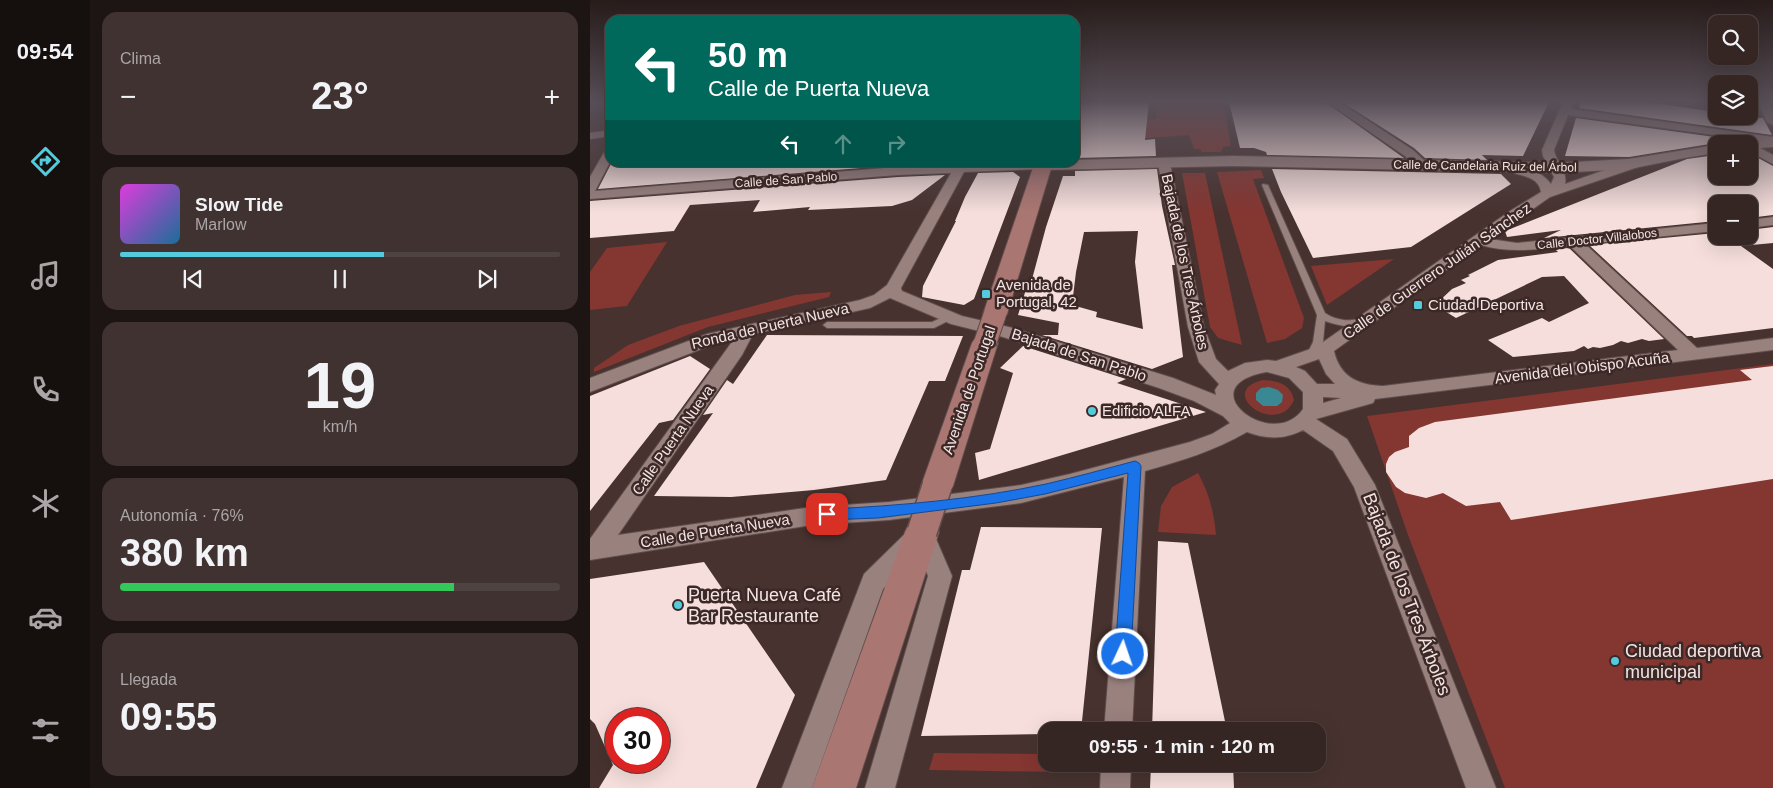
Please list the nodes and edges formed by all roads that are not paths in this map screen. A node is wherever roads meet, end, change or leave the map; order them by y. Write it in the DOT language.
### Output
graph roads {
  1 [pos="1388,139"];
  2 [pos="1553,139"];
  3 [pos="1760,139"];
  4 [pos="1773,141"];
  5 [pos="1758,144"];
  6 [pos="1708,150"];
  7 [pos="1758,151"];
  8 [pos="1773,160"];
  9 [pos="605,161"];
  10 [pos="1164,162"];
  11 [pos="1080,163"];
  12 [pos="1637,163"];
  13 [pos="1423,165"];
  14 [pos="897,167"];
  15 [pos="981,167"];
  16 [pos="1042,167"];
  17 [pos="960,168"];
  18 [pos="1512,168"];
  19 [pos="1556,168"];
  20 [pos="1265,185"];
  21 [pos="590,188"];
  22 [pos="1548,194"];
  23 [pos="590,195"];
  24 [pos="1773,221"];
  25 [pos="1758,223"];
  26 [pos="1708,228"];
  27 [pos="1478,240"];
  28 [pos="1573,241"];
  29 [pos="893,288"];
  30 [pos="1321,315"];
  31 [pos="949,317"];
  32 [pos="1364,322"];
  33 [pos="827,325"];
  34 [pos="747,330"];
  35 [pos="1773,344"];
  36 [pos="1318,353"];
  37 [pos="1693,354"];
  38 [pos="1278,367"];
  39 [pos="1228,382"];
  40 [pos="590,385"];
  41 [pos="1309,387"];
  42 [pos="1391,392"];
  43 [pos="1369,393"];
  44 [pos="1228,410"];
  45 [pos="1307,417"];
  46 [pos="1245,424"];
  47 [pos="1135,466"];
  48 [pos="922,532"];
  49 [pos="593,549"];
  50 [pos="1119,722"];
  51 [pos="1116,772"];
  52 [pos="797,788"];
  53 [pos="834,788"];
  54 [pos="880,788"];
  55 [pos="1115,788"];
  56 [pos="1481,788"];
  1 -- 13 [label="street"];
  2 -- 19 [label="street"];
  3 -- 4 [label="street"];
  4 -- 5 [label="street"];
  6 -- 12 [label="street, Calle de Candelaria Ruiz del Árbol"];
  7 -- 8 [label="street"];
  9 -- 21 [label="street"];
  10 -- 11 [label="street, Calle de Candelaria Ruiz del Árbol"];
  10 -- 13 [label="street, Calle de Candelaria Ruiz del Árbol"];
  10 -- 39 [label="street, Bajada de los Tres Árboles"];
  12 -- 19 [label="street, Calle de Candelaria Ruiz del Árbol"];
  12 -- 22 [label="street, Calle de Guerrero Julián Sánchez"];
  13 -- 18 [label="street, Calle de Candelaria Ruiz del Árbol"];
  14 -- 17 [label="street, Calle de San Pablo"];
  14 -- 23 [label="street, Calle de San Pablo"];
  15 -- 17 [label="street, Calle de San Pablo"];
  16 -- 48 [label="main road, Avenida de Portugal, bridge"];
  17 -- 29 [label="street"];
  18 -- 19 [label="street, Calle de Candelaria Ruiz del Árbol"];
  18 -- 22 [label="street"];
  19 -- 22 [label="street"];
  20 -- 30 [label="lane"];
  22 -- 27 [label="street, Calle de Guerrero Julián Sánchez"];
  24 -- 25 [label="street"];
  26 -- 28 [label="street, Calle Doctor Villalobos"];
  27 -- 28 [label="street, Calle Doctor Villalobos"];
  27 -- 32 [label="street, Calle de Guerrero Julián Sánchez"];
  28 -- 37 [label="street"];
  29 -- 31 [label="street, Bajada de San Pablo"];
  29 -- 34 [label="street, Ronda de Puerta Nueva"];
  30 -- 32 [label="lane"];
  30 -- 36 [label="lane"];
  31 -- 33 [label="lane"];
  31 -- 44 [label="street, Bajada de San Pablo"];
  32 -- 36 [label="street, Calle de Guerrero Julián Sánchez"];
  34 -- 40 [label="street, Ronda de Puerta Nueva"];
  34 -- 49 [label="street, Calle Puerta Nueva"];
  35 -- 37 [label="street, Avenida del Obispo Acuña"];
  36 -- 38 [label="street, Calle de Guerrero Julián Sánchez"];
  36 -- 41 [label="street, Calle de Guerrero Julián Sánchez"];
  36 -- 43 [label="street"];
  37 -- 42 [label="street, Avenida del Obispo Acuña"];
  38 -- 39 [label="street"];
  38 -- 41 [label="street"];
  39 -- 44 [label="street"];
  41 -- 43 [label="street, Avenida del Obispo Acuña"];
  41 -- 45 [label="street"];
  42 -- 43 [label="street, Avenida del Obispo Acuña"];
  42 -- 45 [label="street, Avenida del Obispo Acuña"];
  44 -- 46 [label="street"];
  45 -- 46 [label="street"];
  45 -- 56 [label="street, Bajada de los Tres Árboles"];
  46 -- 47 [label="street, Calle de Puerta Nueva"];
  47 -- 49 [label="street, Calle de Puerta Nueva"];
  47 -- 50 [label="street"];
  48 -- 52 [label="street, Avenida de Portugal"];
  48 -- 53 [label="main road, Avenida de Portugal"];
  48 -- 54 [label="street"];
  51 -- 55 [label="street"];
}
